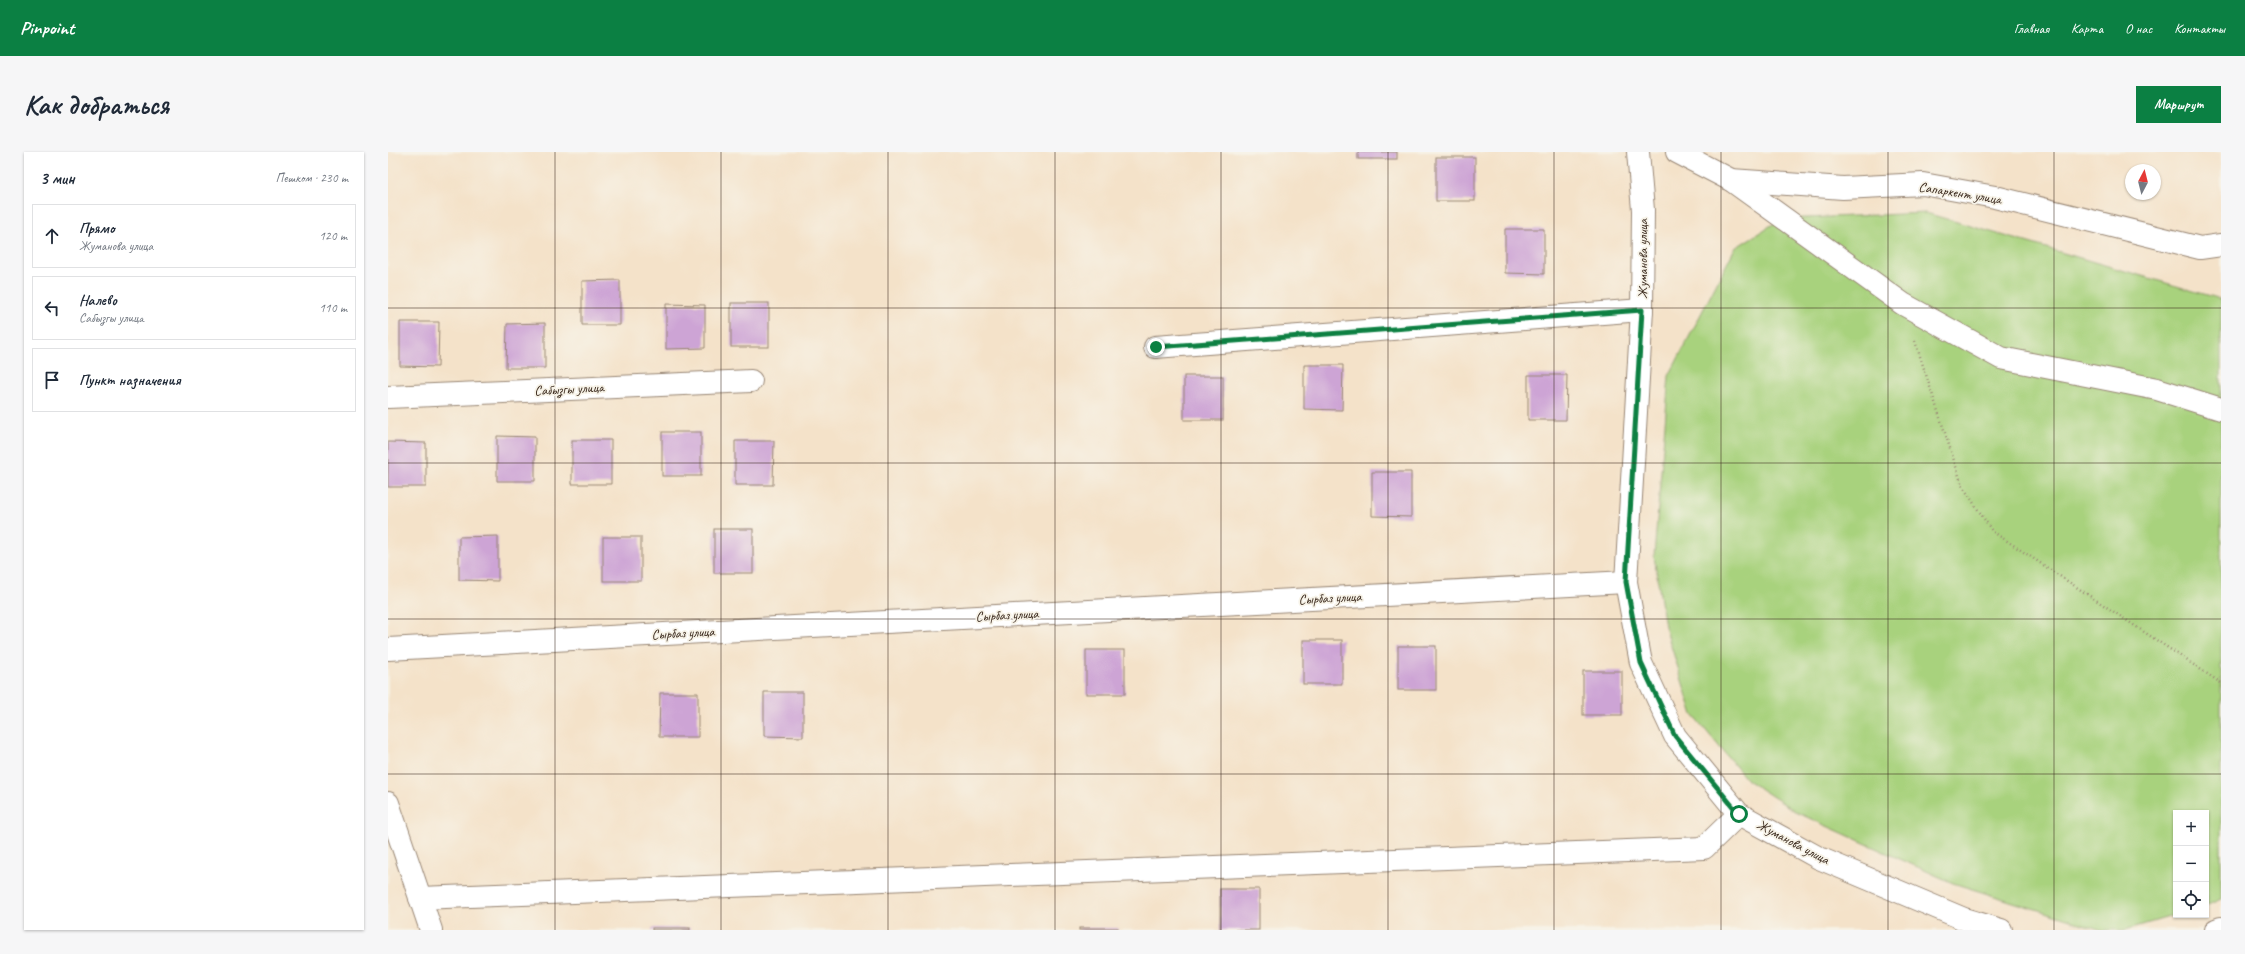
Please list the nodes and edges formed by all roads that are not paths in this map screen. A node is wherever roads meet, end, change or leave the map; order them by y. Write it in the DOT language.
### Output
graph roads {
  1 [pos="1638,152"];
  2 [pos="1677,152"];
  3 [pos="1731,180"];
  4 [pos="2221,245"];
  5 [pos="1642,310"];
  6 [pos="1156,347"];
  7 [pos="751,381"];
  8 [pos="388,397"];
  9 [pos="2221,409"];
  10 [pos="1626,582"];
  11 [pos="388,649"];
  12 [pos="388,803"];
  13 [pos="1739,814"];
  14 [pos="420,898"];
  15 [pos="2221,928"];
  16 [pos="431,930"];
  17 [pos="2001,930"];
  18 [pos="2216,930"];
  1 -- 5 [label="street, Жуманова улица"];
  2 -- 3 [label="street, Сапаркент улица"];
  3 -- 4 [label="street, Сапаркент улица"];
  3 -- 9 [label="street"];
  5 -- 6 [label="street"];
  5 -- 10 [label="street, Жуманова улица"];
  7 -- 8 [label="street, Сабызгы улица"];
  10 -- 11 [label="street, Сырбаз улица"];
  10 -- 13 [label="street, Жуманова улица"];
  12 -- 14 [label="street"];
  13 -- 14 [label="street"];
  13 -- 17 [label="street, Жуманова улица"];
  14 -- 16 [label="street"];
  15 -- 18 [label="street"];
}
